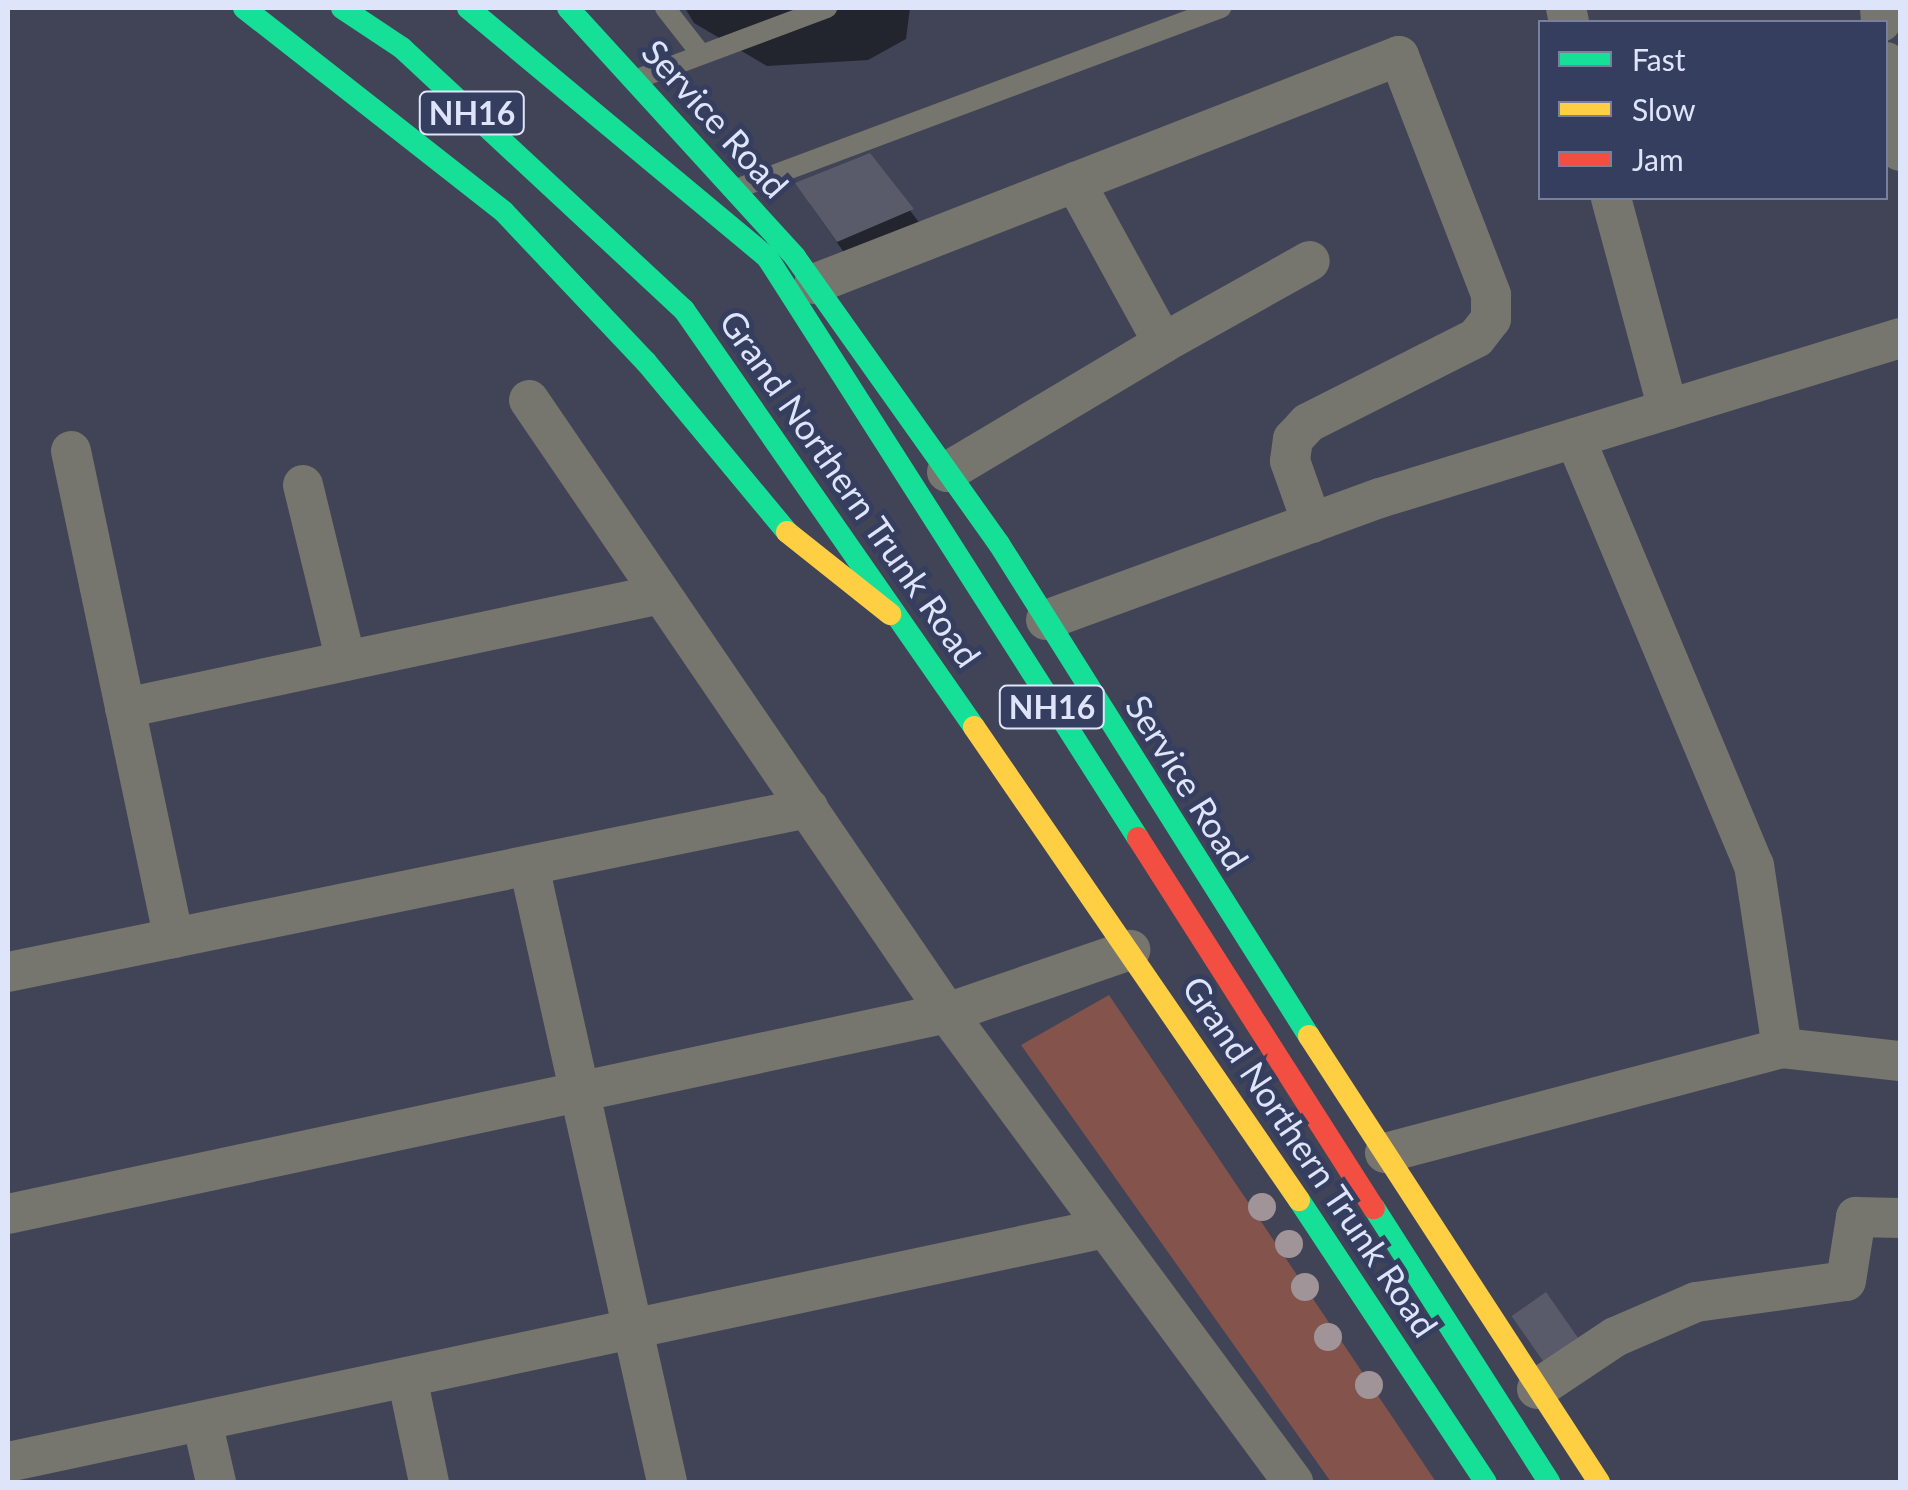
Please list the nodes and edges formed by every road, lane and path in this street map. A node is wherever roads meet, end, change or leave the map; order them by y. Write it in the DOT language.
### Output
graph roads {
  1 [pos="244,8"];
  2 [pos="342,8"];
  3 [pos="468,8"];
  4 [pos="568,8"];
  5 [pos="665,8"];
  6 [pos="827,8"];
  7 [pos="1221,8"];
  8 [pos="701,54"];
  9 [pos="1888,75"];
  10 [pos="634,80"];
  11 [pos="1900,151"];
  12 [pos="1075,182"];
  13 [pos="734,190"];
  14 [pos="1612,200"];
  15 [pos="1310,261"];
  16 [pos="814,284"];
  17 [pos="1900,338"];
  18 [pos="1163,342"];
  19 [pos="529,400"];
  20 [pos="1668,410"];
  21 [pos="1575,438"];
  22 [pos="71,452"];
  23 [pos="947,472"];
  24 [pos="302,485"];
  25 [pos="1312,522"];
  26 [pos="661,594"];
  27 [pos="1046,620"];
  28 [pos="904,624"];
  29 [pos="346,662"];
  30 [pos="125,708"];
  31 [pos="808,808"];
  32 [pos="528,866"];
  33 [pos="174,938"];
  34 [pos="1130,950"];
  35 [pos="8,972"];
  36 [pos="946,1013"];
  37 [pos="1782,1048"];
  38 [pos="1900,1062"];
  39 [pos="579,1092"];
  40 [pos="1385,1154"];
  41 [pos="8,1214"];
  42 [pos="1900,1218"];
  43 [pos="1105,1228"];
  44 [pos="632,1329"];
  45 [pos="408,1377"];
  46 [pos="1537,1389"];
  47 [pos="202,1421"];
  48 [pos="8,1463"];
  49 [pos="12,1482"];
  50 [pos="216,1482"];
  51 [pos="429,1482"];
  52 [pos="666,1482"];
  53 [pos="1293,1482"];
  54 [pos="1486,1482"];
  55 [pos="1550,1482"];
  56 [pos="1599,1482"];
  1 -- 28 [label="main road"];
  2 -- 28 [label="main road, Grand Northern Trunk Road / NH16"];
  3 -- 55 [label="main road, Grand Northern Trunk Road / NH16"];
  4 -- 10 [label="main road, Service Road"];
  5 -- 8 [label="lane"];
  6 -- 8 [label="lane"];
  7 -- 13 [label="lane"];
  8 -- 10 [label="lane"];
  9 -- 11 [label="street"];
  10 -- 13 [label="main road, Service Road"];
  12 -- 16 [label="street"];
  12 -- 18 [label="street"];
  12 -- 25 [label="street"];
  13 -- 16 [label="main road, Service Road"];
  14 -- 20 [label="street"];
  15 -- 18 [label="street"];
  16 -- 23 [label="main road, Service Road"];
  17 -- 20 [label="street"];
  18 -- 23 [label="street"];
  19 -- 26 [label="street"];
  20 -- 21 [label="street"];
  21 -- 25 [label="street"];
  21 -- 37 [label="street"];
  22 -- 30 [label="street"];
  23 -- 27 [label="main road, Service Road"];
  24 -- 29 [label="street"];
  25 -- 27 [label="street"];
  26 -- 29 [label="street"];
  26 -- 31 [label="street"];
  27 -- 40 [label="main road, Service Road"];
  28 -- 34 [label="main road, Grand Northern Trunk Road / NH16"];
  29 -- 30 [label="street"];
  30 -- 33 [label="street"];
  31 -- 32 [label="street"];
  31 -- 36 [label="street"];
  32 -- 33 [label="street"];
  32 -- 39 [label="street"];
  33 -- 35 [label="street"];
  34 -- 36 [label="street"];
  34 -- 54 [label="main road, Grand Northern Trunk Road / NH16"];
  36 -- 39 [label="street"];
  36 -- 43 [label="street"];
  37 -- 38 [label="street"];
  37 -- 40 [label="street"];
  39 -- 41 [label="street"];
  39 -- 44 [label="street"];
  40 -- 46 [label="main road, Service Road"];
  42 -- 46 [label="street"];
  43 -- 44 [label="street"];
  43 -- 53 [label="street"];
  44 -- 45 [label="street"];
  44 -- 52 [label="street"];
  45 -- 47 [label="street"];
  45 -- 51 [label="street"];
  46 -- 56 [label="main road, Service Road"];
  47 -- 48 [label="street"];
  47 -- 50 [label="street"];
  48 -- 49 [label="street"];
}
